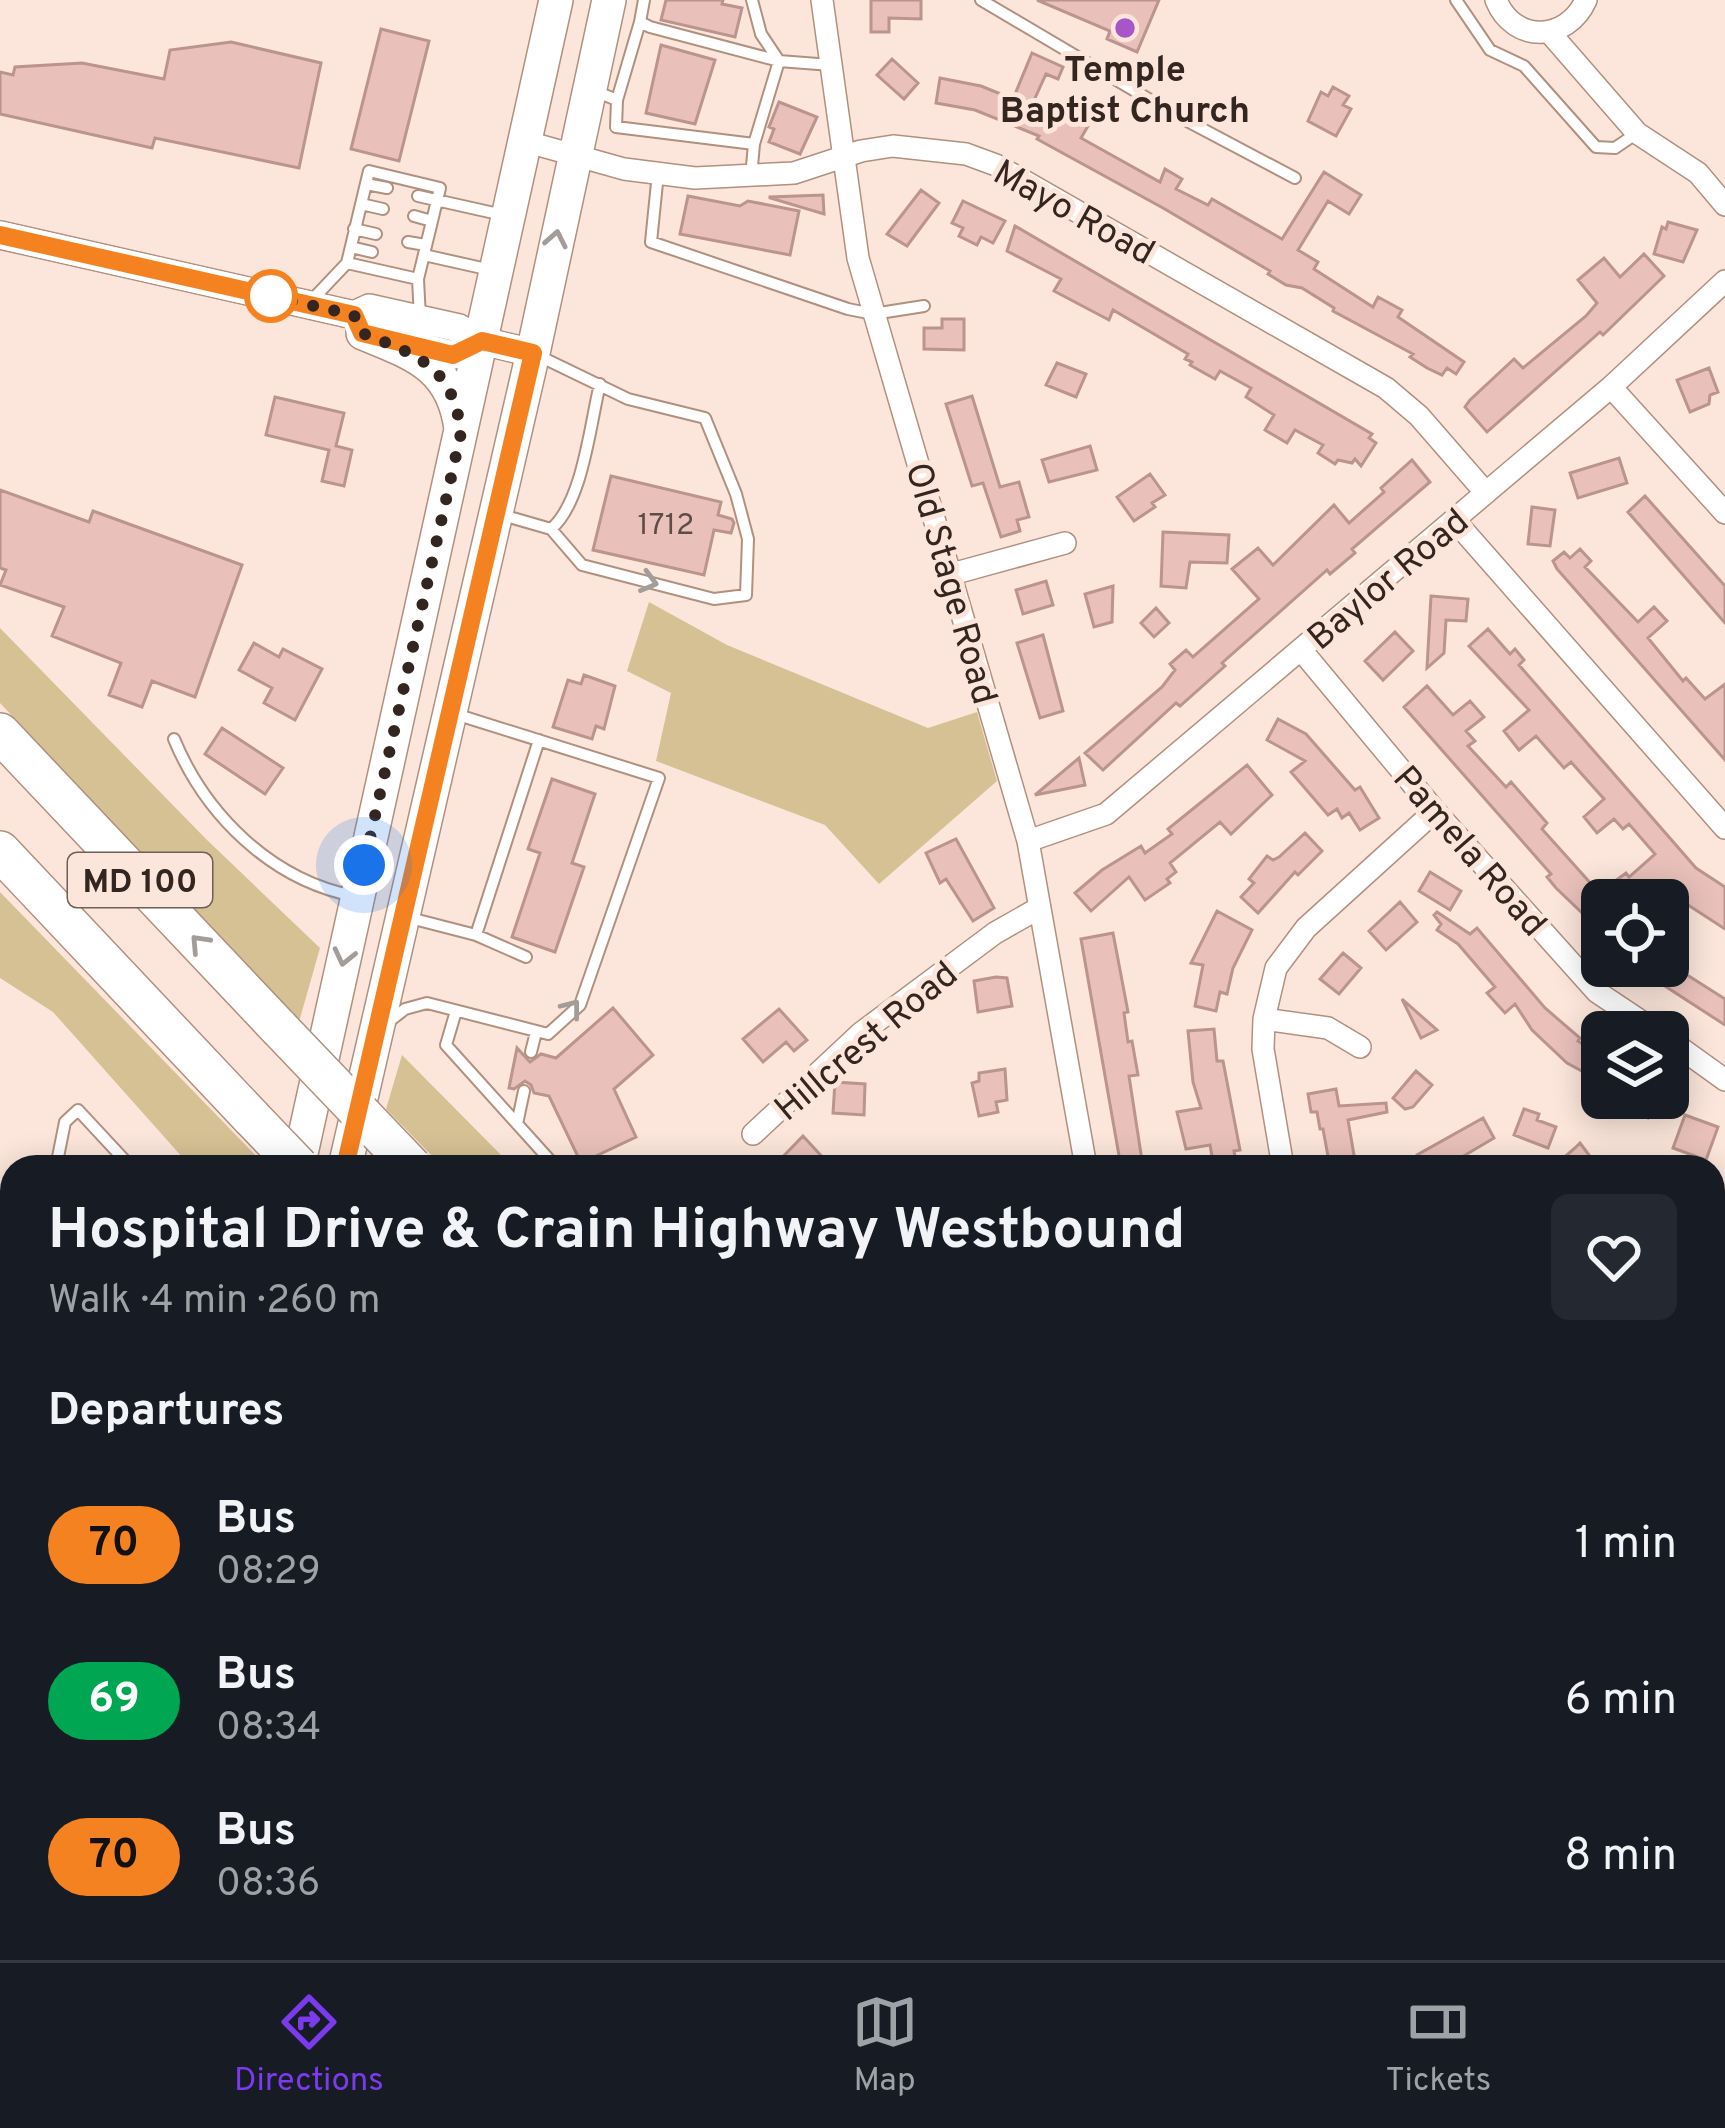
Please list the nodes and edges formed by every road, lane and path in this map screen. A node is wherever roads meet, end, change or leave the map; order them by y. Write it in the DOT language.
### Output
graph roads {
  1 [pos="556,0"];
  2 [pos="609,0"];
  3 [pos="644,0"];
  4 [pos="752,0"];
  5 [pos="822,0"];
  6 [pos="981,0"];
  7 [pos="1456,0"];
  8 [pos="1496,0"];
  9 [pos="1586,0"];
  10 [pos="640,22"];
  11 [pos="1550,32"];
  12 [pos="598,46"];
  13 [pos="778,61"];
  14 [pos="629,62"];
  15 [pos="831,65"];
  16 [pos="602,94"];
  17 [pos="1637,133"];
  18 [pos="524,141"];
  19 [pos="754,144"];
  20 [pos="842,156"];
  21 [pos="572,157"];
  22 [pos="658,173"];
  23 [pos="751,177"];
  24 [pos="1295,178"];
  25 [pos="366,184"];
  26 [pos="386,188"];
  27 [pos="418,196"];
  28 [pos="437,200"];
  29 [pos="361,204"];
  30 [pos="1725,205"];
  31 [pos="382,209"];
  32 [pos="414,216"];
  33 [pos="432,221"];
  34 [pos="508,224"];
  35 [pos="354,229"];
  36 [pos="376,234"];
  37 [pos="0,236"];
  38 [pos="408,242"];
  39 [pos="350,247"];
  40 [pos="372,252"];
  41 [pos="424,255"];
  42 [pos="404,260"];
  43 [pos="346,263"];
  44 [pos="497,272"];
  45 [pos="418,280"];
  46 [pos="1725,280"];
  47 [pos="308,305"];
  48 [pos="924,305"];
  49 [pos="873,314"];
  50 [pos="420,319"];
  51 [pos="358,324"];
  52 [pos="482,341"];
  53 [pos="533,353"];
  54 [pos="600,384"];
  55 [pos="1611,387"];
  56 [pos="461,433"];
  57 [pos="1486,493"];
  58 [pos="496,513"];
  59 [pos="1725,513"];
  60 [pos="1455,521"];
  61 [pos="551,529"];
  62 [pos="1065,543"];
  63 [pos="952,574"];
  64 [pos="1302,651"];
  65 [pos="449,712"];
  66 [pos="0,733"];
  67 [pos="174,739"];
  68 [pos="539,740"];
  69 [pos="1435,812"];
  70 [pos="1725,828"];
  71 [pos="1028,842"];
  72 [pos="0,851"];
  73 [pos="358,897"];
  74 [pos="1039,908"];
  75 [pos="402,916"];
  76 [pos="476,935"];
  77 [pos="526,957"];
  78 [pos="456,1011"];
  79 [pos="1626,1011"];
  80 [pos="1264,1019"];
  81 [pos="375,1032"];
  82 [pos="536,1032"];
  83 [pos="1360,1048"];
  84 [pos="531,1052"];
  85 [pos="1689,1054"];
  86 [pos="1725,1080"];
  87 [pos="524,1091"];
  88 [pos="517,1124"];
  89 [pos="753,1134"];
  90 [pos="58,1155"];
  91 [pos="120,1155"];
  92 [pos="287,1155"];
  93 [pos="302,1155"];
  94 [pos="348,1155"];
  95 [pos="401,1155"];
  96 [pos="545,1155"];
  97 [pos="1084,1155"];
  98 [pos="1281,1155"];
  1 -- 18 [label="main road"];
  2 -- 12 [label="main road"];
  3 -- 10 [label="lane"];
  4 -- 13 [label="lane"];
  5 -- 15 [label="street, Old Stage Road"];
  6 -- 24 [label="lane"];
  7 -- 17 [label="lane"];
  8 -- 11 [label="street"];
  9 -- 11 [label="street"];
  10 -- 13 [label="lane"];
  10 -- 14 [label="lane"];
  11 -- 17 [label="street"];
  12 -- 14 [label="lane"];
  12 -- 16 [label="main road"];
  13 -- 15 [label="lane"];
  13 -- 19 [label="lane"];
  14 -- 16 [label="lane"];
  15 -- 20 [label="street, Old Stage Road"];
  16 -- 19 [label="lane"];
  16 -- 21 [label="main road"];
  17 -- 30 [label="street"];
  18 -- 21 [label="street, Mayo Road"];
  18 -- 34 [label="main road"];
  19 -- 23 [label="lane"];
  20 -- 23 [label="street, Mayo Road"];
  20 -- 49 [label="street, Old Stage Road"];
  20 -- 57 [label="street, Mayo Road"];
  21 -- 22 [label="street, Mayo Road"];
  53 -- 21 [label="main road, one-way"];
  22 -- 23 [label="street, Mayo Road"];
  22 -- 49 [label="lane"];
  25 -- 26 [label="lane"];
  25 -- 28 [label="lane"];
  25 -- 29 [label="lane"];
  27 -- 28 [label="lane"];
  28 -- 33 [label="lane"];
  28 -- 34 [label="lane"];
  29 -- 31 [label="lane"];
  29 -- 35 [label="lane"];
  32 -- 33 [label="lane"];
  33 -- 41 [label="lane"];
  34 -- 44 [label="main road"];
  35 -- 36 [label="lane"];
  35 -- 39 [label="lane"];
  37 -- 47 [label="street"];
  38 -- 41 [label="lane"];
  39 -- 40 [label="lane"];
  39 -- 43 [label="lane"];
  41 -- 42 [label="lane"];
  41 -- 44 [label="lane"];
  41 -- 45 [label="lane"];
  43 -- 45 [label="lane"];
  43 -- 47 [label="lane"];
  44 -- 52 [label="main road"];
  45 -- 50 [label="lane"];
  46 -- 55 [label="street, Baylor Road"];
  47 -- 51 [label="street"];
  48 -- 49 [label="lane"];
  49 -- 63 [label="street, Old Stage Road"];
  50 -- 51 [label="street"];
  50 -- 52 [label="street"];
  51 -- 52 [label="street"];
  51 -- 56 [label="main road"];
  52 -- 53 [label="street"];
  52 -- 56 [label="main road"];
  53 -- 54 [label="lane"];
  53 -- 58 [label="main road"];
  54 -- 61 [label="lane"];
  61 -- 54 [label="lane, one-way"];
  55 -- 57 [label="street, Baylor Road"];
  55 -- 59 [label="street"];
  56 -- 73 [label="main road"];
  57 -- 60 [label="street, Baylor Road"];
  58 -- 61 [label="lane"];
  58 -- 65 [label="main road"];
  60 -- 64 [label="street, Baylor Road"];
  60 -- 70 [label="street"];
  62 -- 63 [label="street"];
  63 -- 71 [label="street, Old Stage Road"];
  64 -- 69 [label="street, Pamela Road"];
  64 -- 71 [label="street, Baylor Road"];
  65 -- 68 [label="lane"];
  65 -- 75 [label="main road"];
  95 -- 66 [label="highway, MD 100, one-way, bridge"];
  67 -- 73 [label="lane"];
  68 -- 76 [label="lane"];
  82 -- 68 [label="lane, one-way"];
  69 -- 79 [label="street, Pamela Road"];
  69 -- 80 [label="street"];
  71 -- 74 [label="street, Old Stage Road"];
  72 -- 92 [label="highway, MD 100, bridge"];
  73 -- 93 [label="main road, one-way"];
  74 -- 89 [label="street, Hillcrest Road"];
  74 -- 97 [label="street, Old Stage Road"];
  75 -- 76 [label="lane"];
  75 -- 81 [label="main road"];
  76 -- 77 [label="lane"];
  78 -- 81 [label="lane"];
  78 -- 82 [label="lane"];
  78 -- 88 [label="lane"];
  80 -- 83 [label="street"];
  80 -- 98 [label="street"];
  81 -- 94 [label="main road"];
  82 -- 84 [label="lane"];
  85 -- 86 [label="street"];
  87 -- 88 [label="lane"];
  88 -- 96 [label="lane"];
  90 -- 91 [label="lane"];
}
